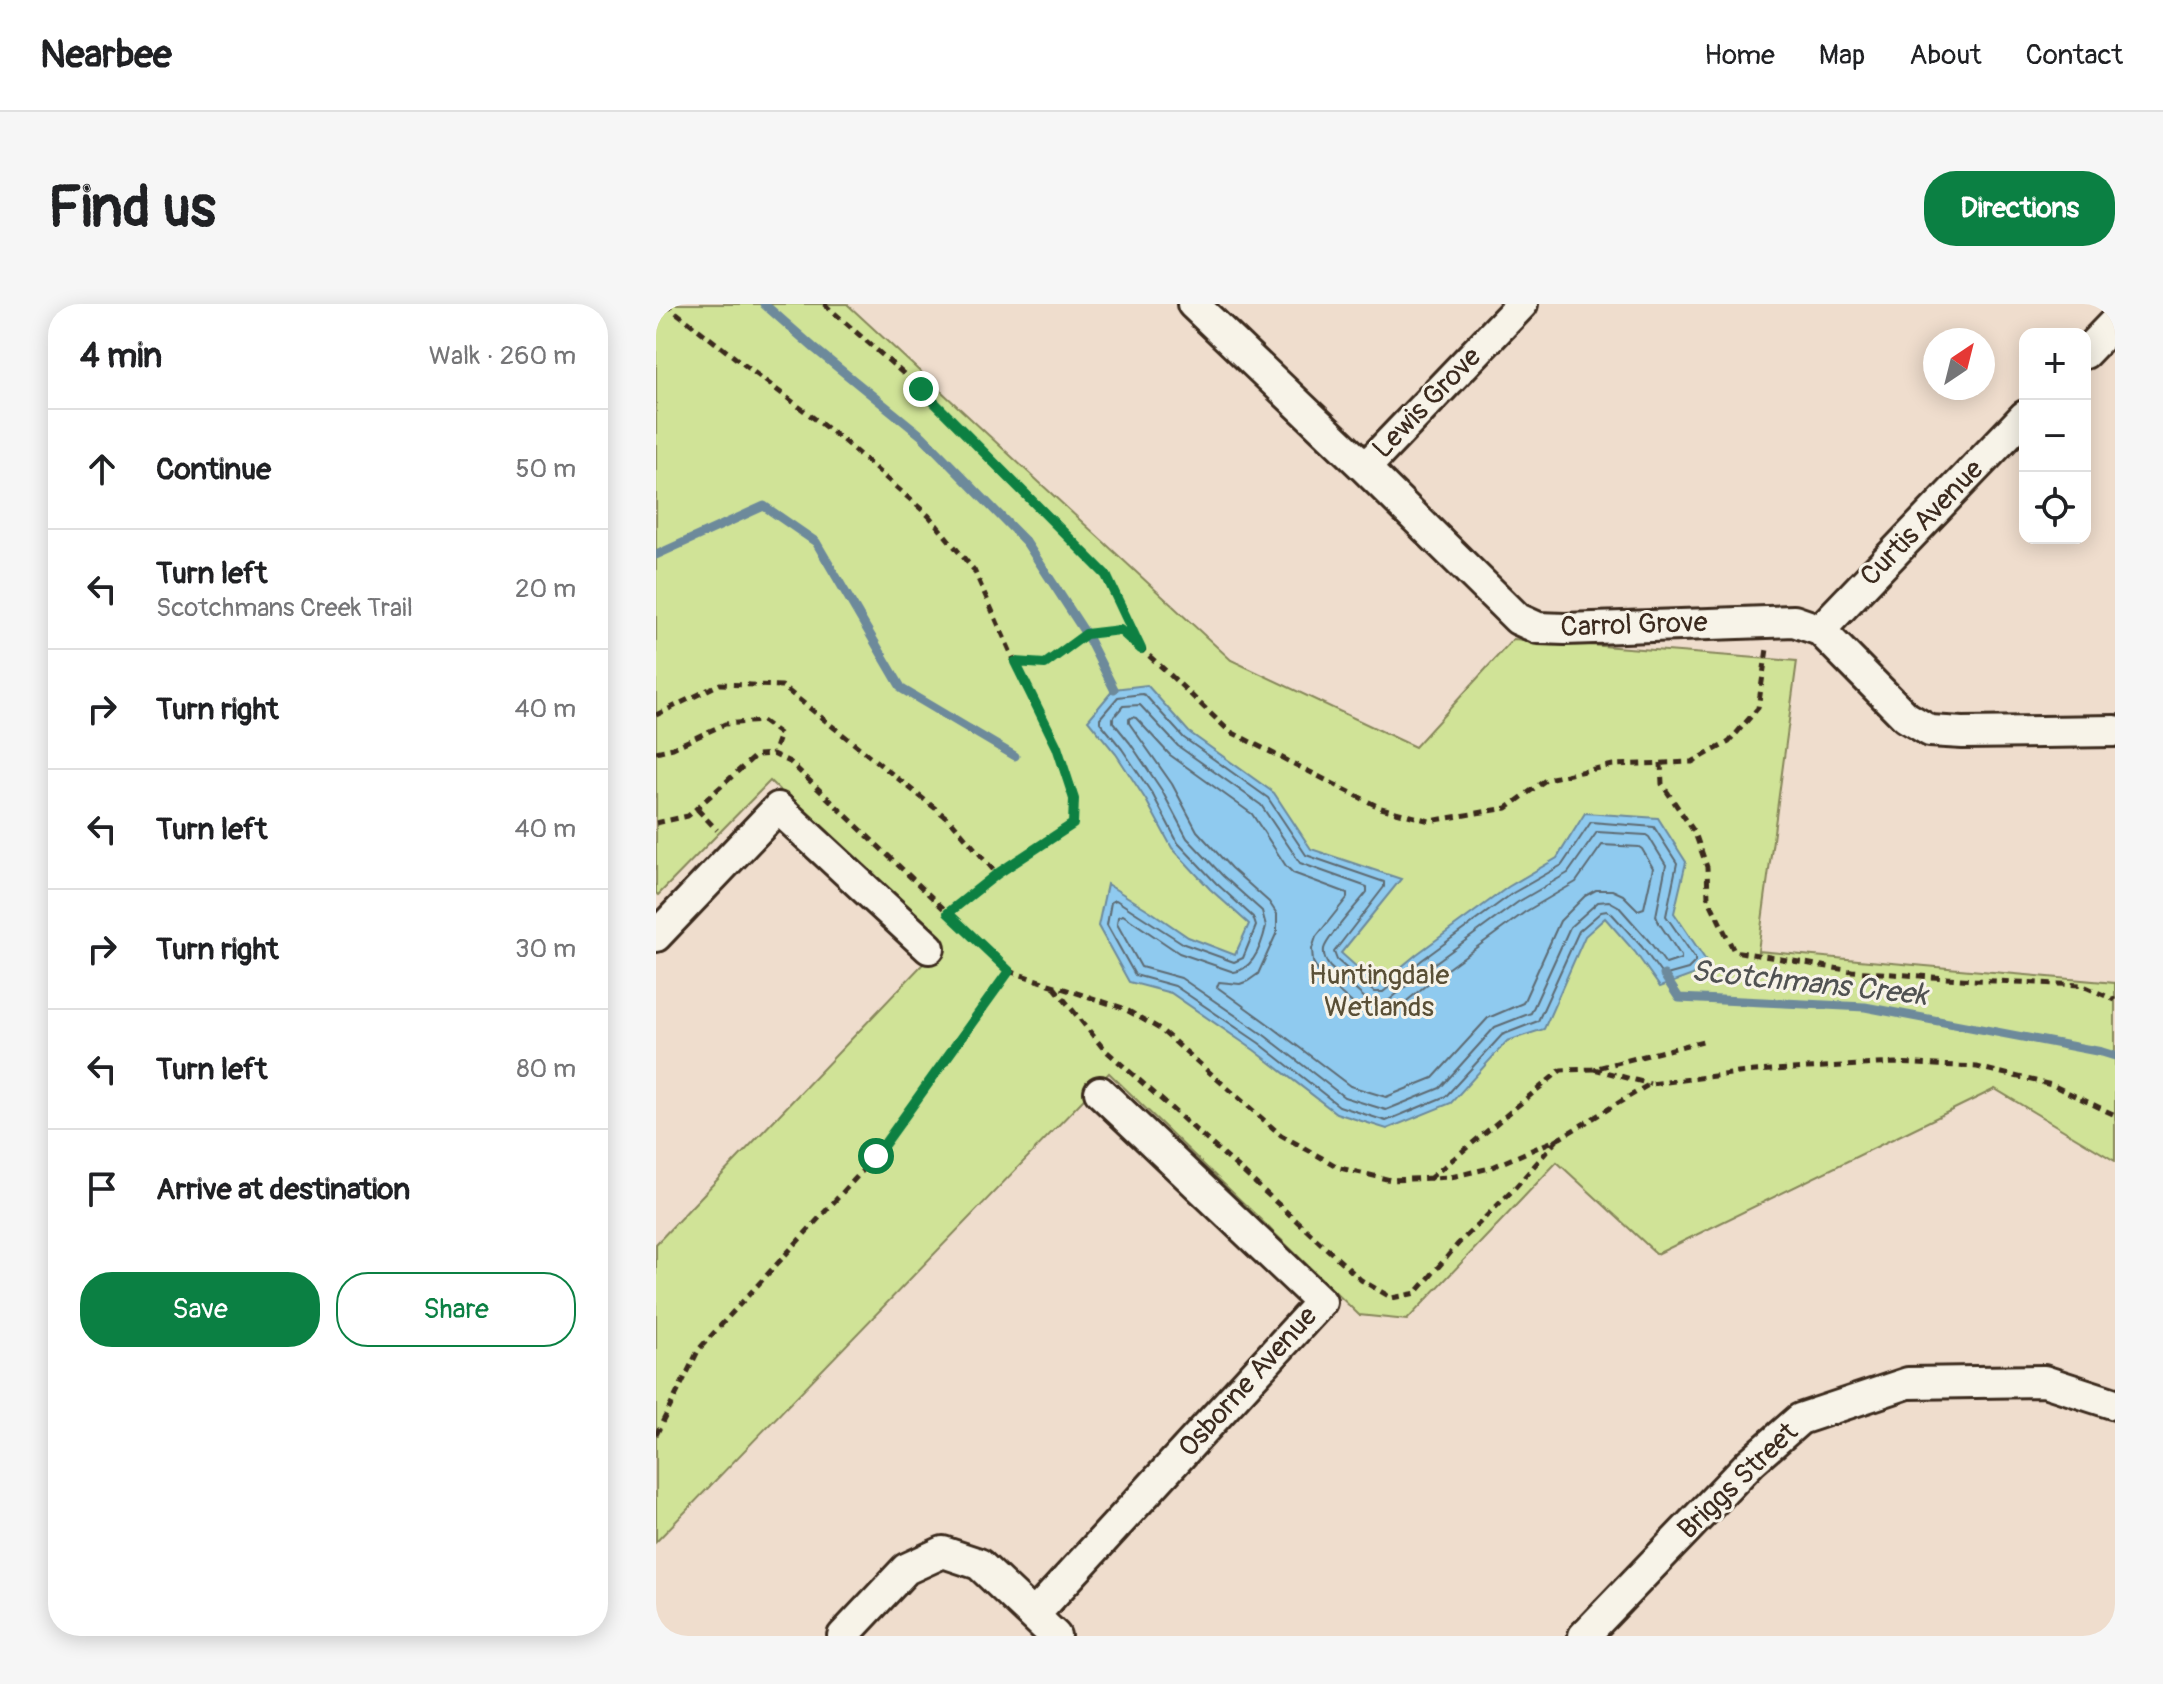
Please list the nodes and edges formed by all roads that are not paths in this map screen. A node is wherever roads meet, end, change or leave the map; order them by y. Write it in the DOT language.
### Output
graph roads {
  1 [pos="1193,304"];
  2 [pos="1522,304"];
  3 [pos="2115,322"];
  4 [pos="2091,347"];
  5 [pos="2019,422"];
  6 [pos="1365,468"];
  7 [pos="1820,630"];
  8 [pos="2115,731"];
  9 [pos="656,936"];
  10 [pos="929,948"];
  11 [pos="1100,1092"];
  12 [pos="2115,1404"];
  13 [pos="1045,1626"];
  14 [pos="843,1636"];
  15 [pos="1584,1636"];
  1 -- 6 [label="street, Carrol Grove"];
  2 -- 6 [label="street, Lewis Grove"];
  3 -- 4 [label="street"];
  5 -- 7 [label="street, Curtis Avenue"];
  6 -- 7 [label="street, Carrol Grove"];
  7 -- 8 [label="street"];
  9 -- 10 [label="street"];
  11 -- 13 [label="street, Osborne Avenue"];
  12 -- 15 [label="street, Briggs Street"];
  13 -- 14 [label="street"];
}
